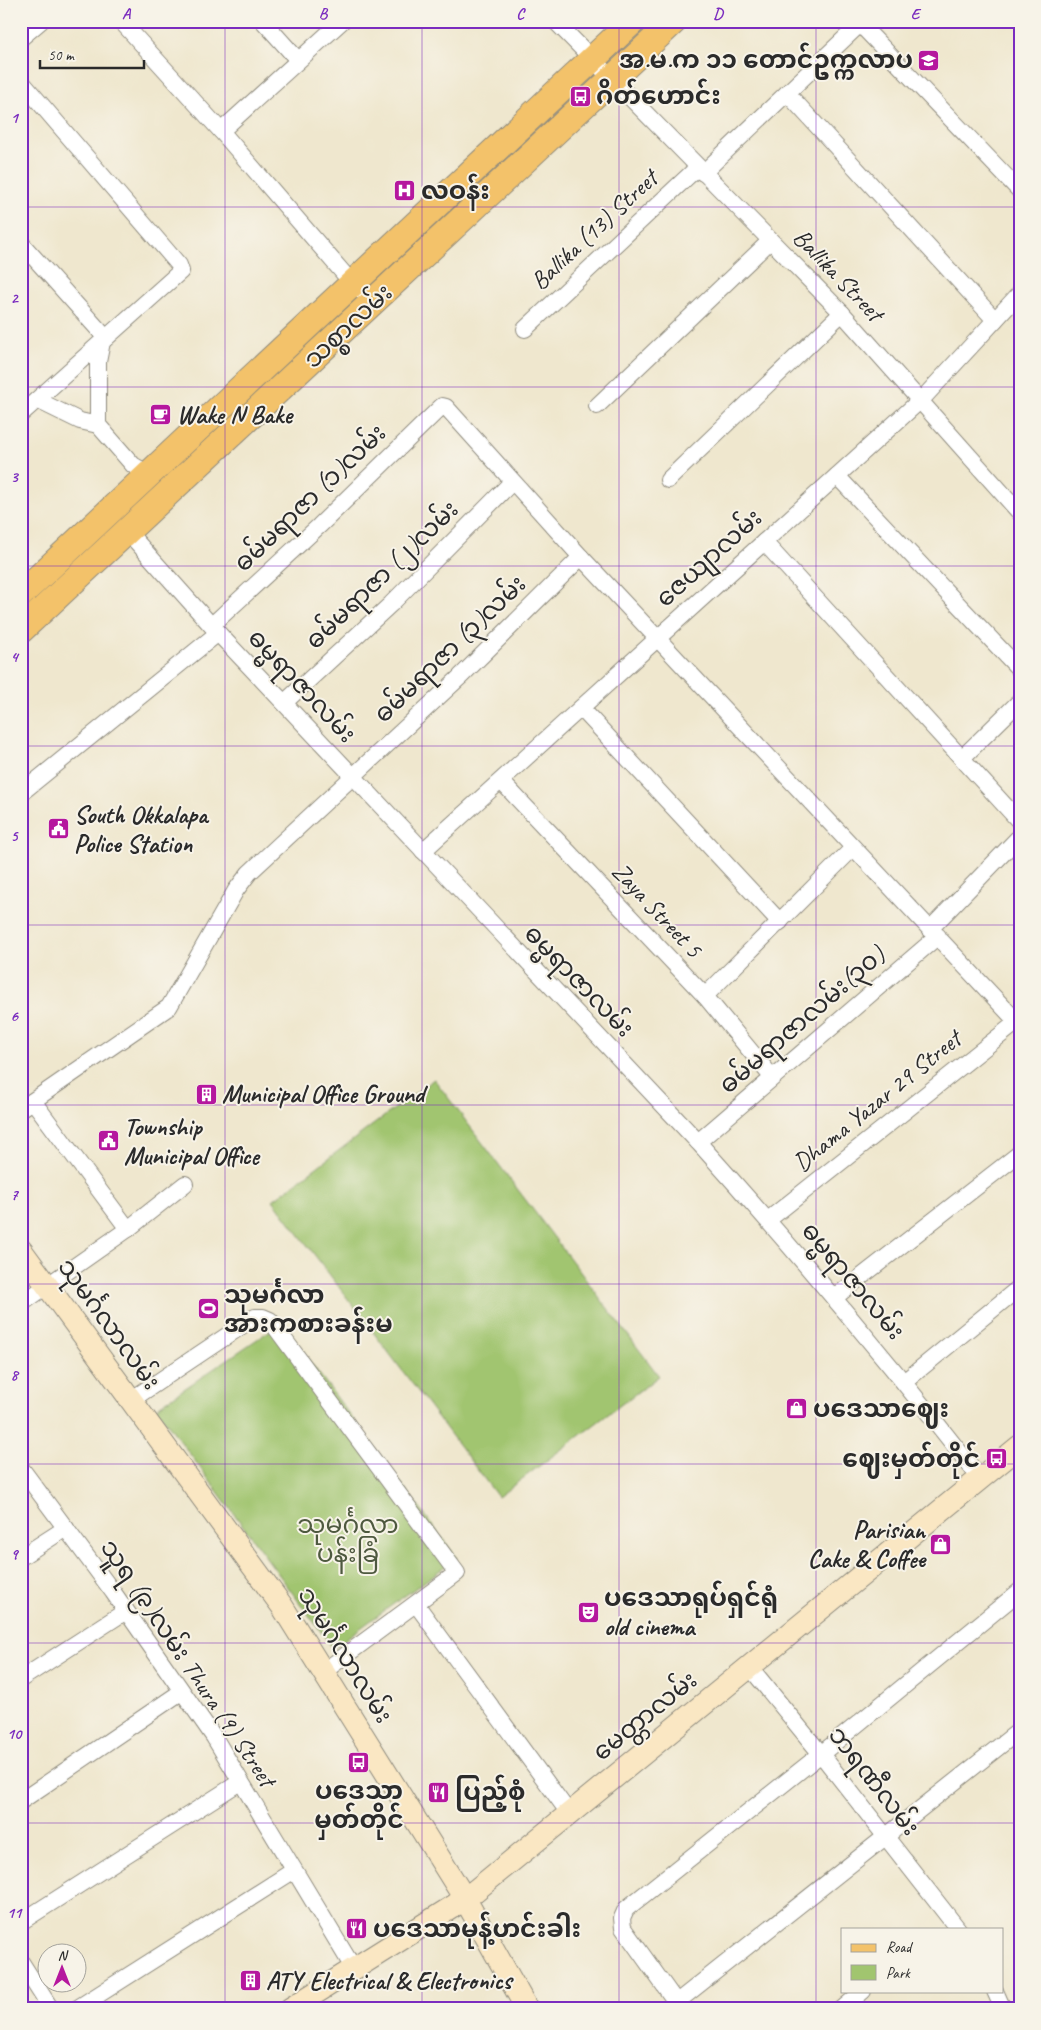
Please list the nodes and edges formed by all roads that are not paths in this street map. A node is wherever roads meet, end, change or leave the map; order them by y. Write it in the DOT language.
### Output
graph roads {
  1 [pos="41,21"];
  2 [pos="122,21"];
  3 [pos="263,21"];
  4 [pos="342,21"];
  5 [pos="555,21"];
  6 [pos="633,21"];
  7 [pos="674,21"];
  8 [pos="859,22"];
  9 [pos="21,38"];
  10 [pos="592,59"];
  11 [pos="298,60"];
  12 [pos="611,80"];
  13 [pos="21,81"];
  14 [pos="787,94"];
  15 [pos="221,131"];
  16 [pos="700,170"];
  17 [pos="1020,191"];
  18 [pos="770,241"];
  19 [pos="21,243"];
  20 [pos="352,284"];
  21 [pos="1020,293"];
  22 [pos="372,304"];
  23 [pos="842,313"];
  24 [pos="995,320"];
  25 [pos="525,329"];
  26 [pos="104,340"];
  27 [pos="37,400"];
  28 [pos="919,400"];
  29 [pos="598,406"];
  30 [pos="21,414"];
  31 [pos="98,425"];
  32 [pos="150,475"];
  33 [pos="837,476"];
  34 [pos="668,480"];
  35 [pos="512,482"];
  36 [pos="1020,513"];
  37 [pos="127,531"];
  38 [pos="764,542"];
  39 [pos="581,558"];
  40 [pos="21,594"];
  41 [pos="215,629"];
  42 [pos="21,630"];
  43 [pos="658,638"];
  44 [pos="1020,670"];
  45 [pos="1020,701"];
  46 [pos="285,702"];
  47 [pos="581,708"];
  48 [pos="962,758"];
  49 [pos="353,776"];
  50 [pos="500,781"];
  51 [pos="21,793"];
  52 [pos="1020,822"];
  53 [pos="1020,836"];
  54 [pos="853,848"];
  55 [pos="424,851"];
  56 [pos="780,922"];
  57 [pos="934,932"];
  58 [pos="705,996"];
  59 [pos="1018,1023"];
  60 [pos="772,1077"];
  61 [pos="27,1105"];
  62 [pos="698,1142"];
  63 [pos="1020,1153"];
  64 [pos="185,1184"];
  65 [pos="768,1220"];
  66 [pos="128,1229"];
  67 [pos="21,1250"];
  68 [pos="48,1287"];
  69 [pos="1020,1287"];
  70 [pos="834,1298"];
  71 [pos="21,1304"];
  72 [pos="904,1382"];
  73 [pos="131,1400"];
  74 [pos="1018,1451"];
  75 [pos="21,1468"];
  76 [pos="980,1478"];
  77 [pos="66,1528"];
  78 [pos="21,1557"];
  79 [pos="1018,1594"];
  80 [pos="416,1604"];
  81 [pos="126,1611"];
  82 [pos="749,1666"];
  83 [pos="323,1672"];
  84 [pos="21,1679"];
  85 [pos="181,1692"];
  86 [pos="1020,1730"];
  87 [pos="821,1754"];
  88 [pos="240,1782"];
  89 [pos="21,1801"];
  90 [pos="569,1814"];
  91 [pos="886,1837"];
  92 [pos="294,1871"];
  93 [pos="465,1899"];
  94 [pos="21,1922"];
  95 [pos="949,1925"];
  96 [pos="21,1962"];
  97 [pos="354,1969"];
  98 [pos="862,1992"];
  99 [pos="995,1992"];
  100 [pos="679,2005"];
  101 [pos="52,2009"];
  102 [pos="76,2009"];
  103 [pos="290,2009"];
  104 [pos="527,2009"];
  105 [pos="842,2009"];
  106 [pos="1003,2009"];
  1 -- 9 [label="street"];
  2 -- 15 [label="street"];
  3 -- 11 [label="street"];
  4 -- 11 [label="street"];
  5 -- 10 [label="street, Ballika Street"];
  6 -- 10 [label="main road, သစ္စာလမ်း"];
  7 -- 12 [label="main road, သစ္စာလမ်း"];
  8 -- 14 [label="street, Ballika (13) Street"];
  8 -- 17 [label="street"];
  10 -- 12 [label="street, Ballika Street"];
  10 -- 20 [label="main road, သစ္စာလမ်း"];
  11 -- 15 [label="street"];
  12 -- 16 [label="street, Ballika Street"];
  12 -- 22 [label="main road, သစ္စာလမ်း"];
  13 -- 26 [label="street"];
  14 -- 16 [label="street, Ballika (13) Street"];
  14 -- 24 [label="street"];
  15 -- 20 [label="street"];
  16 -- 18 [label="street, Ballika Street"];
  16 -- 25 [label="street, Ballika (13) Street"];
  18 -- 23 [label="street, Ballika Street"];
  18 -- 29 [label="street"];
  19 -- 26 [label="street"];
  20 -- 22 [label="street"];
  20 -- 32 [label="main road, သစ္စာလမ်း"];
  21 -- 24 [label="street, ဇေယျာလမ်း"];
  22 -- 37 [label="main road, သစ္စာလမ်း"];
  23 -- 28 [label="street, Ballika Street"];
  23 -- 34 [label="street"];
  24 -- 28 [label="street, ဇေယျာလမ်း"];
  26 -- 27 [label="street"];
  26 -- 31 [label="street"];
  27 -- 30 [label="street"];
  27 -- 31 [label="street"];
  28 -- 33 [label="street, ဇေယျာလမ်း"];
  28 -- 36 [label="street, Ballika Street"];
  31 -- 32 [label="street"];
  32 -- 40 [label="main road, သစ္စာလမ်း"];
  33 -- 38 [label="street, ဇေယျာလမ်း"];
  33 -- 44 [label="street"];
  35 -- 39 [label="street"];
  35 -- 41 [label="street, ဓမ်မရာဇာ (၁)လမ်း"];
  35 -- 46 [label="street, ဓမ်မရာဇာ (၂)လမ်း"];
  37 -- 41 [label="street, ဓမ္မရာဇာလမ်း"];
  37 -- 42 [label="main road, သစ္စာလမ်း"];
  38 -- 43 [label="street, ဇေယျာလမ်း"];
  38 -- 48 [label="street"];
  39 -- 43 [label="street"];
  39 -- 49 [label="street, ဓမ်မရာဇာ (၃)လမ်း"];
  41 -- 46 [label="street, ဓမ္မရာဇာလမ်း"];
  41 -- 51 [label="street, ဓမ်မရာဇာ (၁)လမ်း"];
  43 -- 47 [label="street, ဇေယျာလမ်း"];
  43 -- 54 [label="street"];
  45 -- 48 [label="street"];
  46 -- 49 [label="street, ဓမ္မရာဇာလမ်း"];
  47 -- 50 [label="street, ဇေယျာလမ်း"];
  47 -- 56 [label="street"];
  48 -- 52 [label="street"];
  49 -- 55 [label="street, ဓမ္မရာဇာလမ်း"];
  49 -- 61 [label="street, ဓမ်မရာဇာ (၃)လမ်း"];
  50 -- 55 [label="street, ဇေယျာလမ်း"];
  50 -- 58 [label="street, Zaya Street 5"];
  53 -- 57 [label="street, ဓမ်မရာဇာလမ်း(၃၀)"];
  54 -- 56 [label="street"];
  54 -- 57 [label="street"];
  55 -- 62 [label="street, ဓမ္မရာဇာလမ်း"];
  56 -- 58 [label="street"];
  57 -- 59 [label="street"];
  57 -- 60 [label="street, ဓမ်မရာဇာလမ်း(၃၀)"];
  58 -- 60 [label="street, Zaya Street 5"];
  59 -- 65 [label="street, Dhama Yazar 29 Street"];
  60 -- 62 [label="street, ဓမ်မရာဇာလမ်း(၃၀)"];
  61 -- 66 [label="street"];
  62 -- 65 [label="street, ဓမ္မရာဇာလမ်း"];
  63 -- 70 [label="street"];
  64 -- 66 [label="street"];
  65 -- 70 [label="street, ဓမ္မရာဇာလမ်း"];
  66 -- 68 [label="street"];
  67 -- 68 [label="main road, သုမင်္ဂလာလမ်း"];
  68 -- 71 [label="street"];
  68 -- 73 [label="main road, သုမင်္ဂလာလမ်း"];
  69 -- 72 [label="street"];
  70 -- 72 [label="street, ဓမ္မရာဇာလမ်း"];
  72 -- 76 [label="street, ဓမ္မရာဇာလမ်း"];
  73 -- 80 [label="street"];
  73 -- 83 [label="main road, သုမင်္ဂလာလမ်း"];
  74 -- 76 [label="main road, မေတ္တာလမ်း"];
  75 -- 77 [label="street, သူရ (၉)လမ်း Thura (9) Street"];
  76 -- 82 [label="main road, မေတ္တာလမ်း"];
  77 -- 78 [label="street"];
  77 -- 81 [label="street, သူရ (၉)လမ်း Thura (9) Street"];
  79 -- 87 [label="street"];
  80 -- 83 [label="street"];
  80 -- 90 [label="street"];
  81 -- 84 [label="street"];
  81 -- 85 [label="street, သူရ (၉)လမ်း Thura (9) Street"];
  82 -- 87 [label="street, ဘရဏီလမ်း"];
  82 -- 90 [label="main road, မေတ္တာလမ်း"];
  83 -- 93 [label="main road, သုမင်္ဂလာလမ်း"];
  85 -- 88 [label="street, သူရ (၉)လမ်း Thura (9) Street"];
  85 -- 89 [label="street"];
  86 -- 91 [label="street"];
  87 -- 91 [label="street, ဘရဏီလမ်း"];
  87 -- 100 [label="street"];
  88 -- 92 [label="street, သူရ (၉)လမ်း Thura (9) Street"];
  88 -- 94 [label="street"];
  90 -- 93 [label="main road, မေတ္တာလမ်း"];
  91 -- 95 [label="street, ဘရဏီလမ်း"];
  91 -- 100 [label="street"];
  92 -- 97 [label="street, သူရ (၉)လမ်း Thura (9) Street"];
  92 -- 102 [label="street"];
  93 -- 97 [label="main road, မေတ္တာလမ်း"];
  93 -- 104 [label="main road, သုမင်္ဂလာလမ်း"];
  96 -- 101 [label="street"];
  97 -- 103 [label="main road, မေတ္တာလမ်း"];
  98 -- 105 [label="street"];
  99 -- 106 [label="street"];
}
